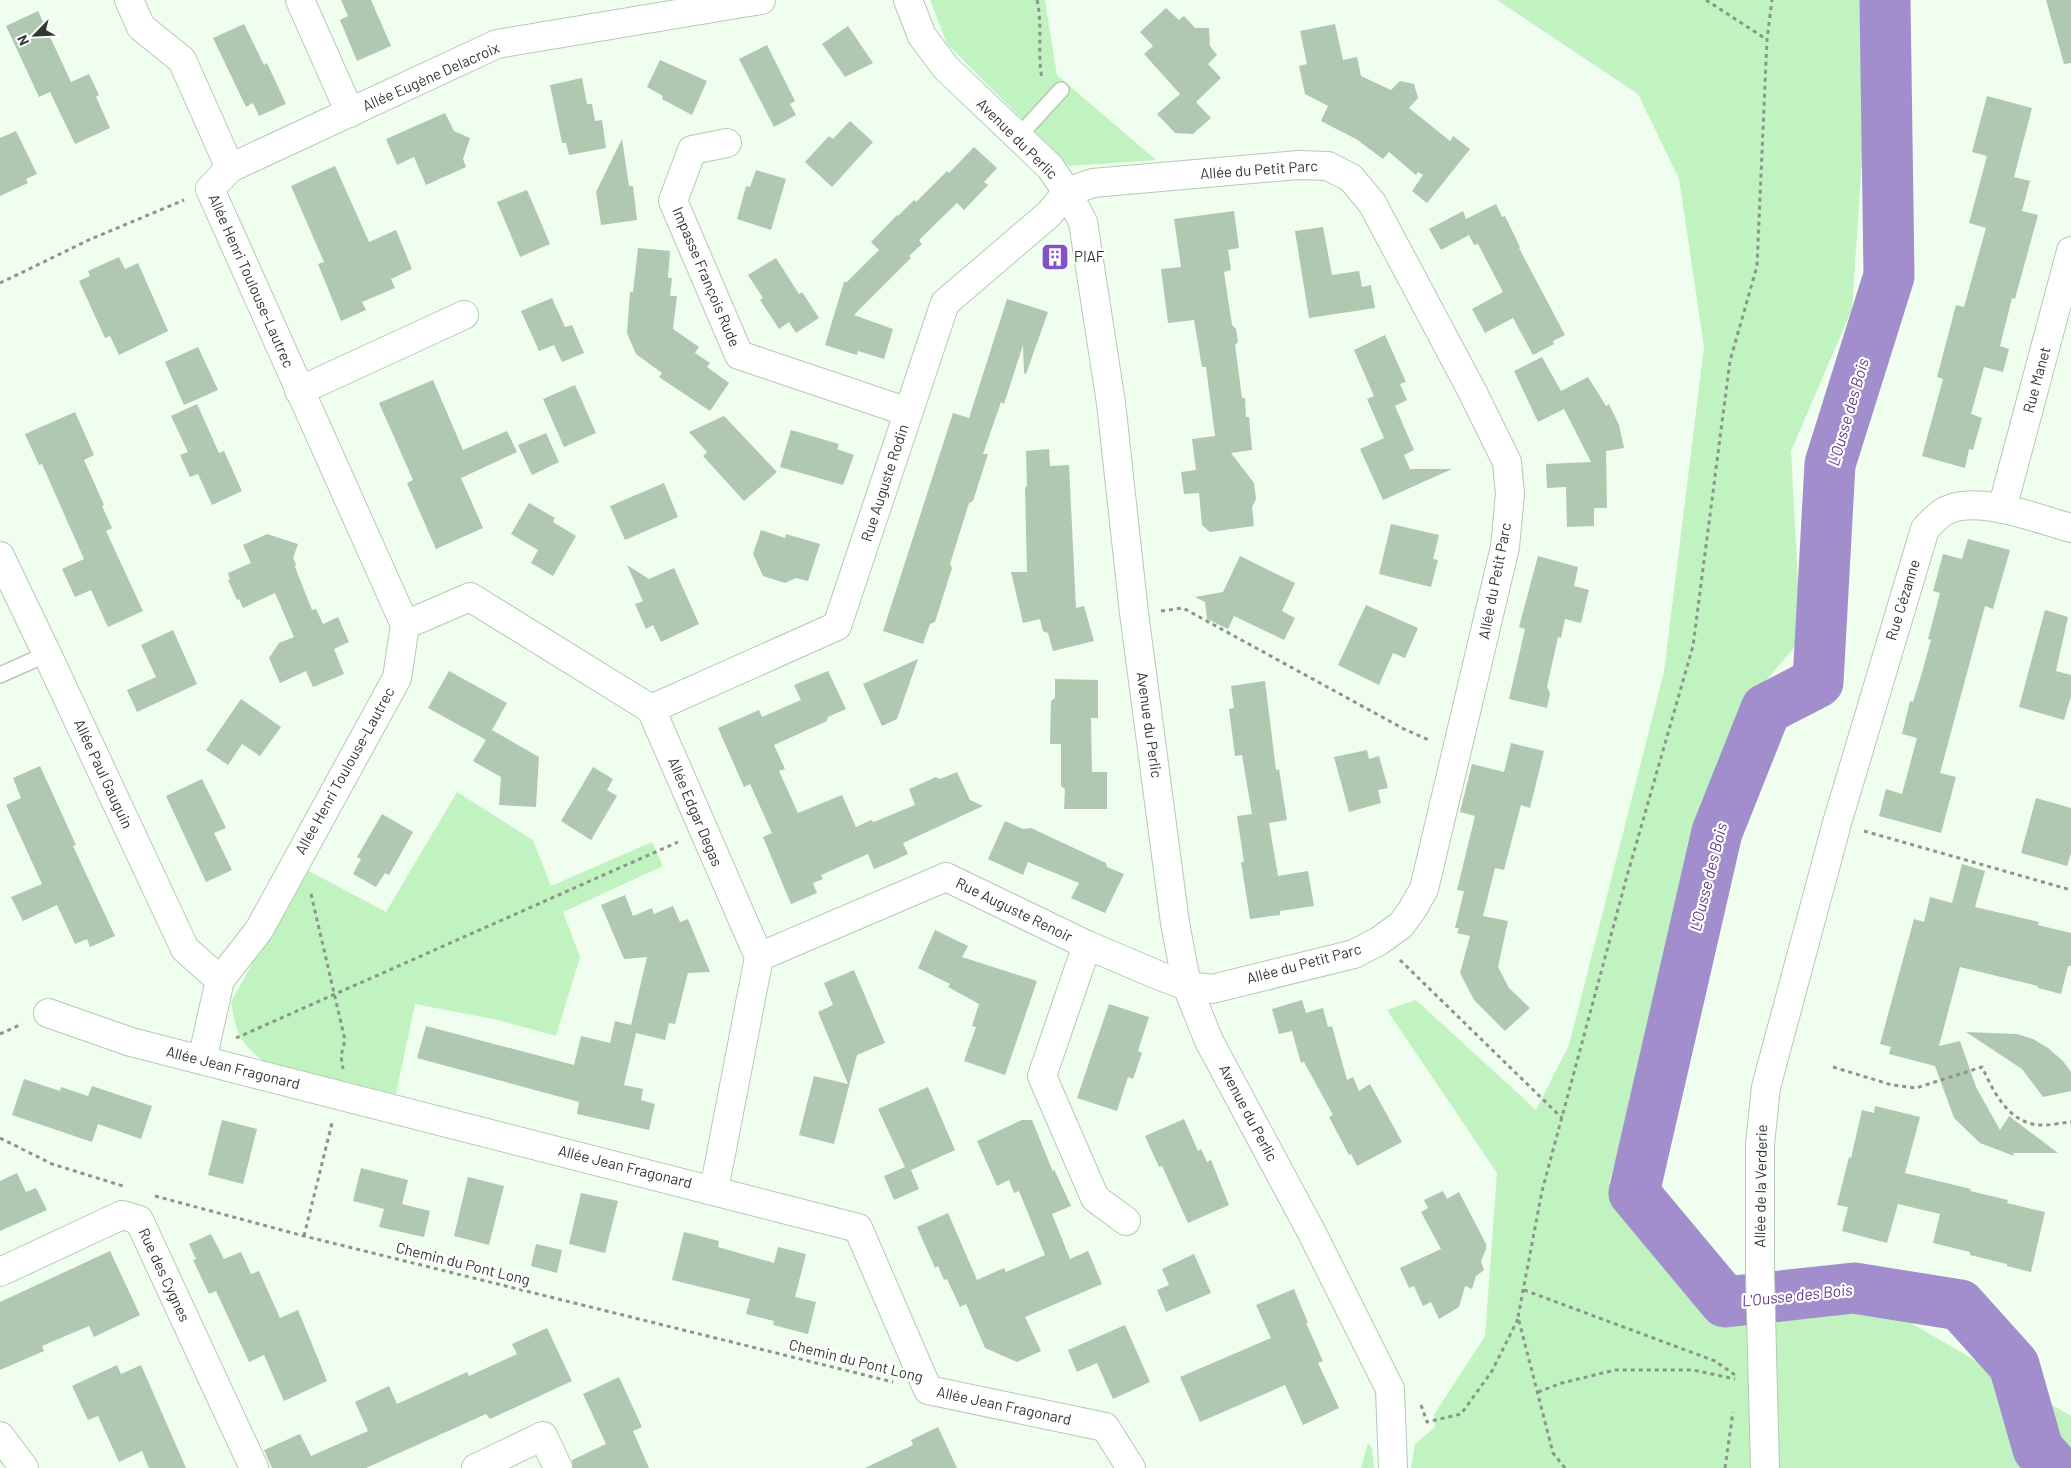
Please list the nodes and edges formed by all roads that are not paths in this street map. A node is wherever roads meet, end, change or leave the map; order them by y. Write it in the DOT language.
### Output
graph roads {
  1 [pos="129,0"];
  2 [pos="300,0"];
  3 [pos="760,0"];
  4 [pos="908,0"];
  5 [pos="1061,90"];
  6 [pos="350,113"];
  7 [pos="1018,137"];
  8 [pos="727,143"];
  9 [pos="230,168"];
  10 [pos="1066,192"];
  11 [pos="2071,251"];
  12 [pos="464,315"];
  13 [pos="299,391"];
  14 [pos="908,412"];
  15 [pos="2002,509"];
  16 [pos="2071,528"];
  17 [pos="0,556"];
  18 [pos="405,625"];
  19 [pos="47,654"];
  20 [pos="0,675"];
  21 [pos="651,708"];
  22 [pos="1837,823"];
  23 [pos="1087,945"];
  24 [pos="759,957"];
  25 [pos="220,980"];
  26 [pos="1187,986"];
  27 [pos="48,1013"];
  28 [pos="202,1060"];
  29 [pos="714,1190"];
  30 [pos="1126,1221"];
  31 [pos="0,1272"];
  32 [pos="0,1436"];
  33 [pos="24,1468"];
  34 [pos="254,1468"];
  35 [pos="476,1468"];
  36 [pos="558,1468"];
  37 [pos="1131,1468"];
  38 [pos="1392,1468"];
  39 [pos="1766,1468"];
  1 -- 9 [label="street"];
  2 -- 6 [label="street"];
  3 -- 6 [label="street, Allée Eugène Delacroix"];
  4 -- 7 [label="street, Avenue du Perlic"];
  5 -- 7 [label="lane"];
  6 -- 9 [label="street, Allée Eugène Delacroix"];
  7 -- 10 [label="street, Avenue du Perlic"];
  8 -- 14 [label="street, Impasse François Rude"];
  9 -- 13 [label="street, Allée Henri Toulouse-Lautrec"];
  10 -- 14 [label="street, Rue Auguste Rodin"];
  10 -- 26 [label="street, Avenue du Perlic"];
  10 -- 26 [label="street, Allée du Petit Parc"];
  11 -- 15 [label="street, Rue Manet"];
  12 -- 13 [label="street"];
  13 -- 18 [label="street, Allée Henri Toulouse-Lautrec"];
  14 -- 21 [label="street, Rue Auguste Rodin"];
  15 -- 16 [label="street, Rue Cézanne"];
  15 -- 22 [label="street, Rue Cézanne"];
  17 -- 19 [label="street, Allée Paul Gauguin"];
  18 -- 21 [label="street"];
  18 -- 25 [label="street, Allée Henri Toulouse-Lautrec"];
  19 -- 20 [label="lane"];
  19 -- 25 [label="street, Allée Paul Gauguin"];
  21 -- 24 [label="street, Allée Edgar Degas"];
  22 -- 39 [label="street, Allée de la Verderie"];
  23 -- 24 [label="street, Rue Auguste Renoir"];
  23 -- 26 [label="street, Rue Auguste Renoir"];
  23 -- 30 [label="street"];
  24 -- 29 [label="street"];
  25 -- 28 [label="street, Allée Henri Toulouse-Lautrec"];
  26 -- 38 [label="street, Avenue du Perlic"];
  27 -- 28 [label="street, Allée Jean Fragonard"];
  28 -- 29 [label="street, Allée Jean Fragonard"];
  29 -- 37 [label="street, Allée Jean Fragonard"];
  31 -- 34 [label="street, Rue des Cygnes"];
  32 -- 33 [label="street"];
  35 -- 36 [label="street"];
}
